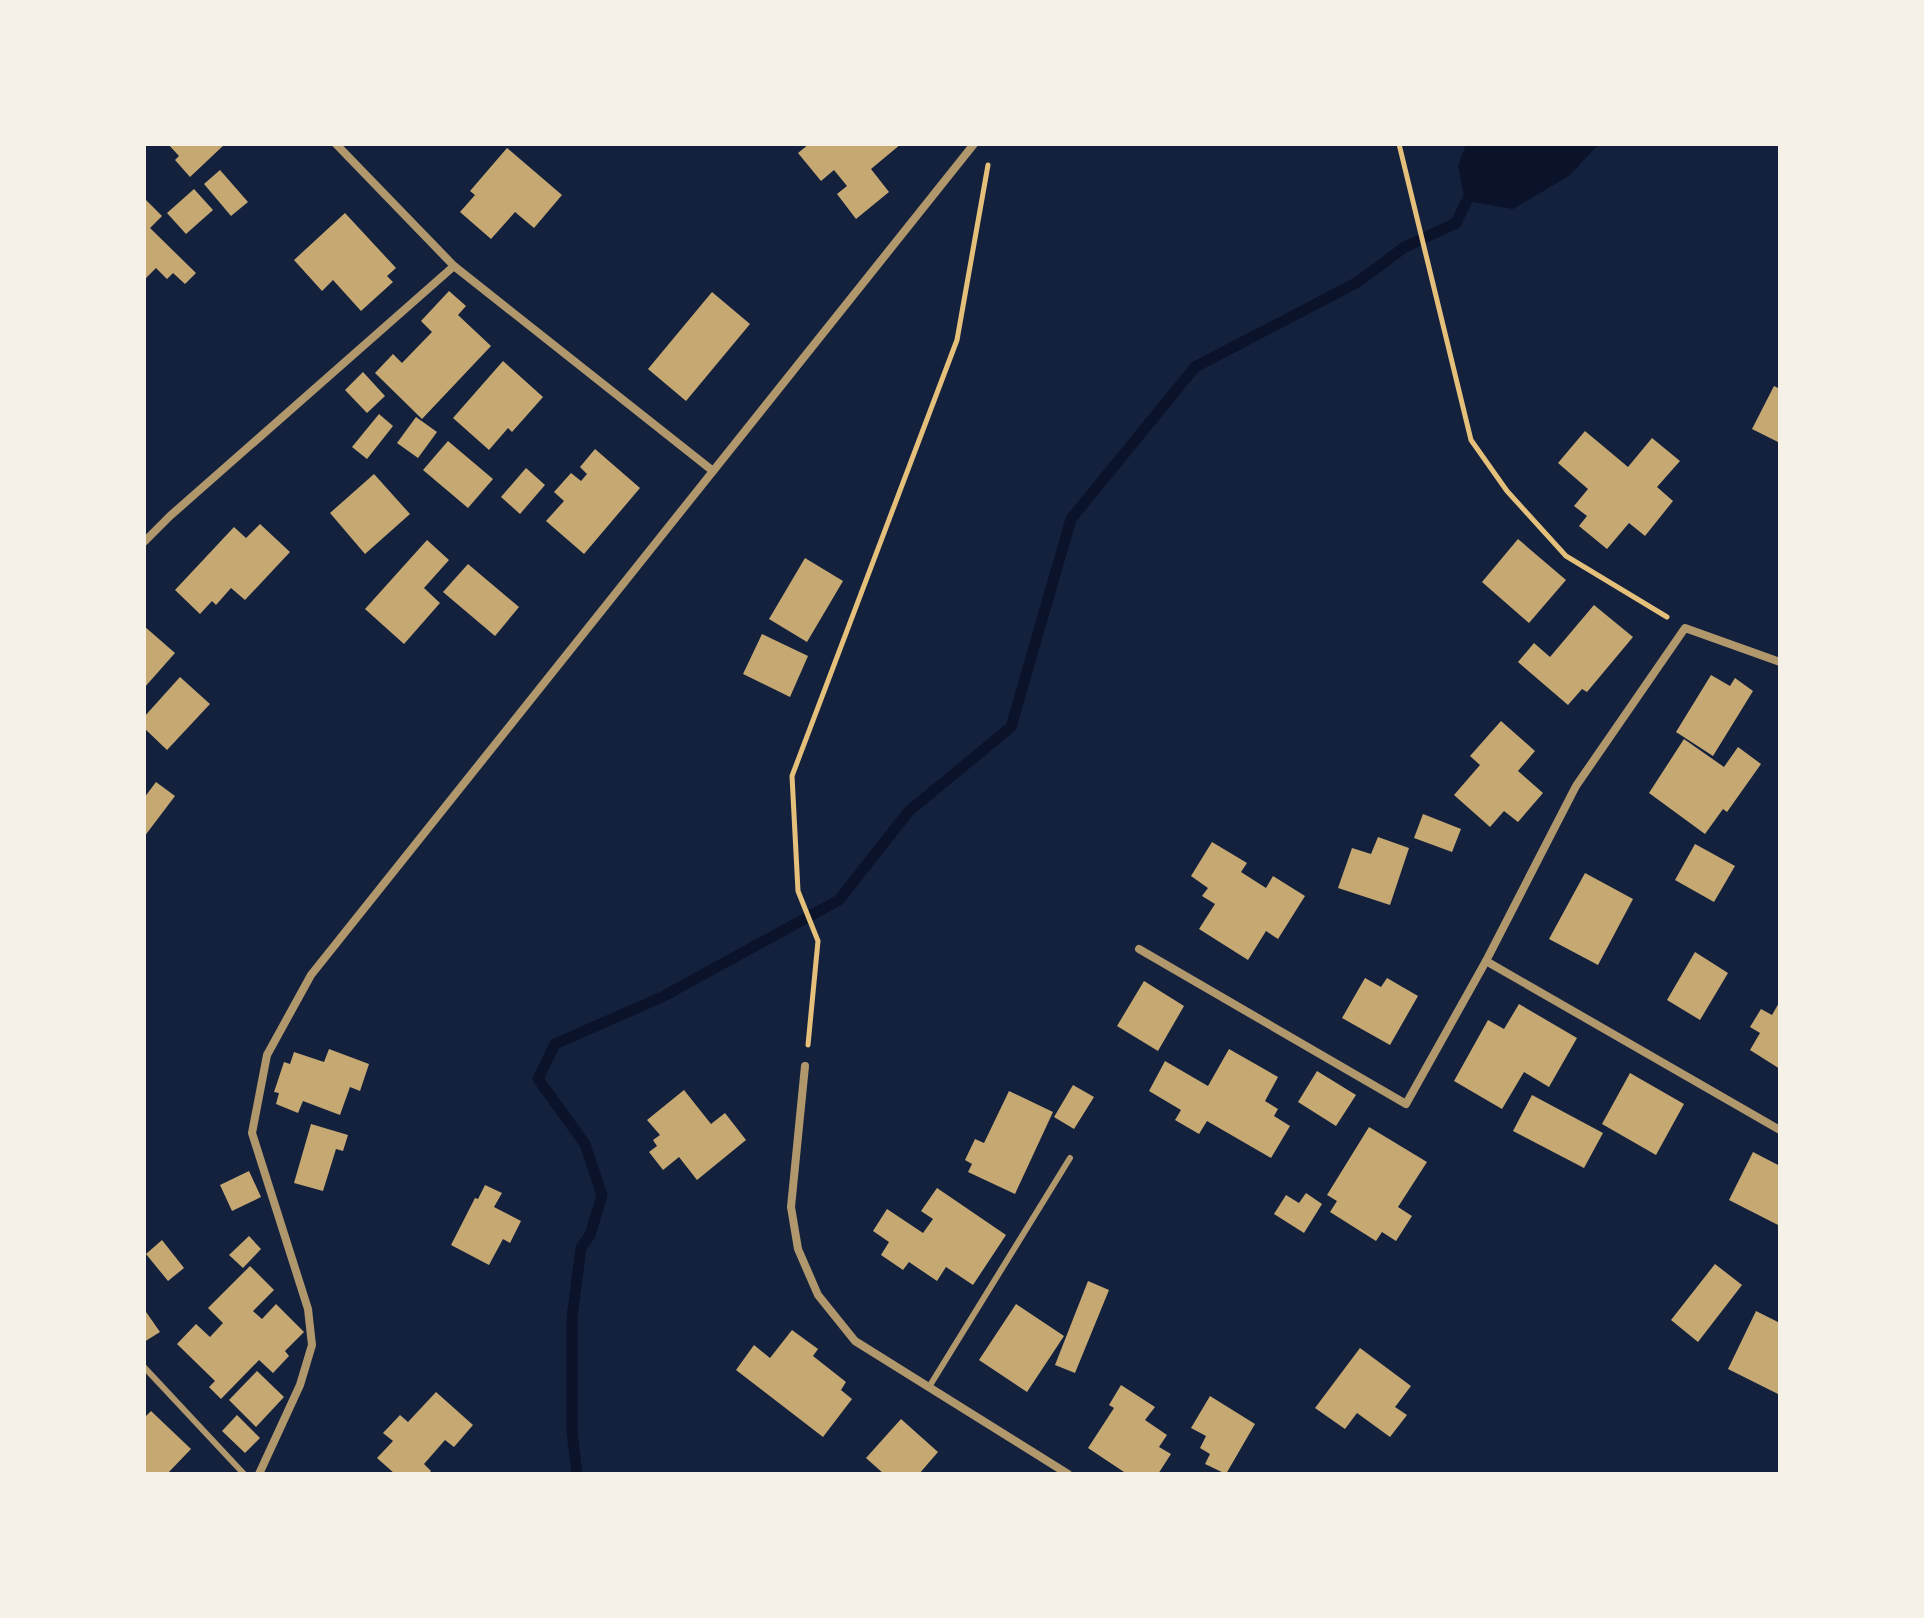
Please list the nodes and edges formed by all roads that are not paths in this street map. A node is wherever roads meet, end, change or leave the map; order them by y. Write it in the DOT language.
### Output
graph roads {
  1 [pos="336,144"];
  2 [pos="974,144"];
  3 [pos="454,266"];
  4 [pos="713,471"];
  5 [pos="144,542"];
  6 [pos="1780,662"];
  7 [pos="1139,949"];
  8 [pos="1486,961"];
  9 [pos="805,1066"];
  10 [pos="1780,1130"];
  11 [pos="1070,1158"];
  12 [pos="144,1367"];
  13 [pos="929,1387"];
  14 [pos="244,1474"];
  15 [pos="259,1474"];
  16 [pos="1068,1474"];
  1 -- 3 [label="street"];
  2 -- 4 [label="street"];
  3 -- 4 [label="street"];
  3 -- 5 [label="street"];
  4 -- 15 [label="street"];
  6 -- 8 [label="street"];
  7 -- 8 [label="street"];
  8 -- 10 [label="street"];
  9 -- 13 [label="street"];
  11 -- 13 [label="lane"];
  12 -- 14 [label="lane"];
  13 -- 16 [label="street"];
}
